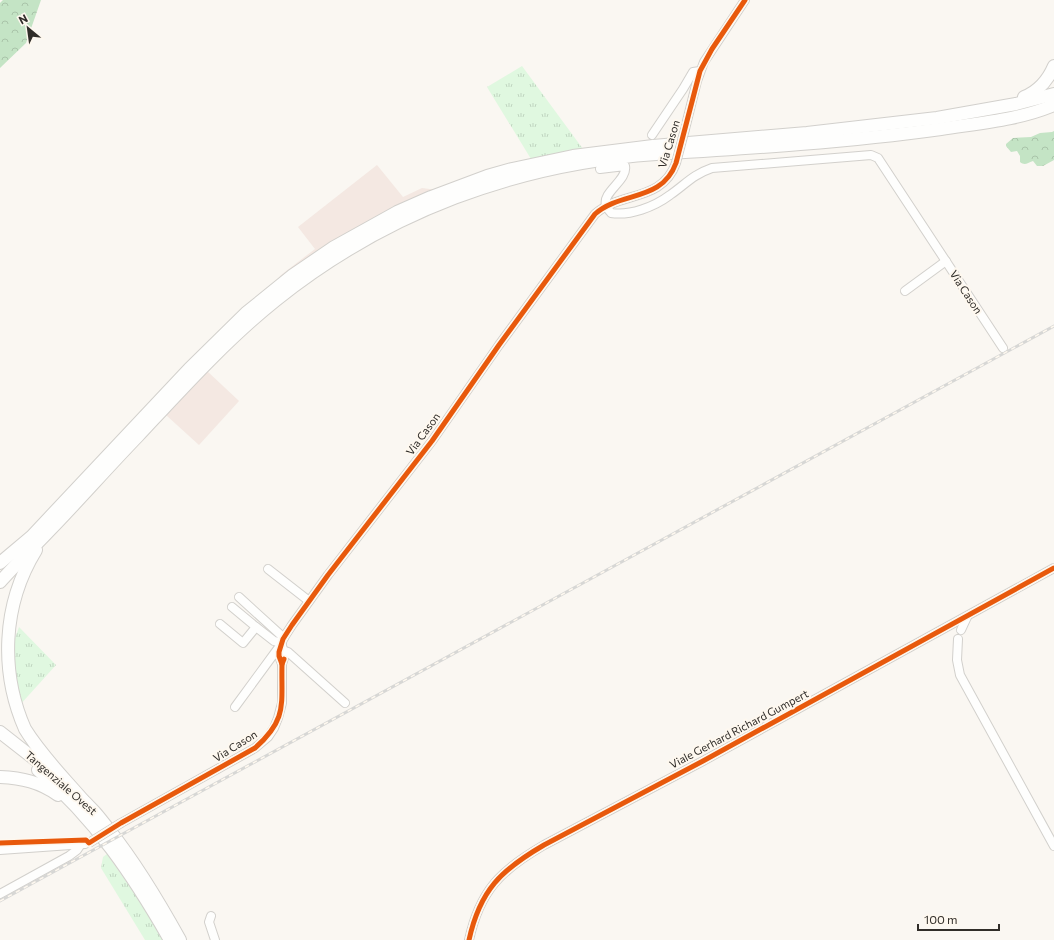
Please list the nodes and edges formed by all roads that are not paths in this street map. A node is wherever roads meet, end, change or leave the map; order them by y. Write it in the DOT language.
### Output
graph roads {
  1 [pos="745,0"];
  2 [pos="1054,66"];
  3 [pos="700,71"];
  4 [pos="1054,94"];
  5 [pos="1052,106"];
  6 [pos="982,111"];
  7 [pos="652,135"];
  8 [pos="600,169"];
  9 [pos="606,205"];
  10 [pos="946,261"];
  11 [pos="905,291"];
  12 [pos="1003,348"];
  13 [pos="48,532"];
  14 [pos="32,536"];
  15 [pos="0,563"];
  16 [pos="1054,568"];
  17 [pos="268,569"];
  18 [pos="0,572"];
  19 [pos="0,582"];
  20 [pos="239,598"];
  21 [pos="309,601"];
  22 [pos="232,607"];
  23 [pos="967,616"];
  24 [pos="220,624"];
  25 [pos="256,627"];
  26 [pos="961,630"];
  27 [pos="958,639"];
  28 [pos="282,652"];
  29 [pos="269,662"];
  30 [pos="344,703"];
  31 [pos="235,707"];
  32 [pos="0,732"];
  33 [pos="0,740"];
  34 [pos="0,778"];
  35 [pos="84,800"];
  36 [pos="86,819"];
  37 [pos="85,844"];
  38 [pos="1054,846"];
  39 [pos="0,850"];
  40 [pos="0,894"];
  41 [pos="211,916"];
  42 [pos="170,940"];
  43 [pos="180,940"];
  44 [pos="215,940"];
  45 [pos="469,940"];
  1 -- 3 [label="street, Via Cason"];
  2 -- 6 [label="highway"];
  3 -- 7 [label="street, Via Cason"];
  3 -- 9 [label="street, Via Cason, bridge"];
  4 -- 6 [label="highway"];
  5 -- 13 [label="highway"];
  6 -- 14 [label="highway"];
  8 -- 9 [label="street, Via Cason"];
  9 -- 10 [label="street, Via Cason"];
  9 -- 21 [label="street, Via Cason"];
  10 -- 11 [label="street"];
  10 -- 12 [label="street, Via Cason"];
  13 -- 19 [label="highway"];
  13 -- 35 [label="highway"];
  14 -- 15 [label="highway"];
  14 -- 18 [label="highway"];
  16 -- 23 [label="street, Viale Gerhard Richard Gumpert"];
  17 -- 21 [label="street"];
  20 -- 28 [label="street"];
  21 -- 28 [label="street, Via Cason"];
  22 -- 25 [label="street"];
  23 -- 26 [label="street"];
  23 -- 45 [label="street, Viale Gerhard Richard Gumpert"];
  24 -- 25 [label="street"];
  25 -- 28 [label="street"];
  27 -- 38 [label="street"];
  28 -- 29 [label="street, Via Cason"];
  28 -- 29 [label="street, Via Cason"];
  28 -- 30 [label="street"];
  28 -- 37 [label="street, Via Cason, bridge"];
  29 -- 31 [label="street, Via Cason"];
  32 -- 35 [label="highway, Tangenziale Ovest"];
  33 -- 36 [label="highway, Tangenziale Ovest"];
  34 -- 36 [label="highway, Tangenziale Ovest"];
  35 -- 43 [label="highway, Tangenziale Ovest"];
  36 -- 42 [label="highway, Tangenziale Ovest"];
  37 -- 39 [label="street, Via Cason"];
  37 -- 40 [label="street, Via Cason"];
  41 -- 44 [label="street"];
}
